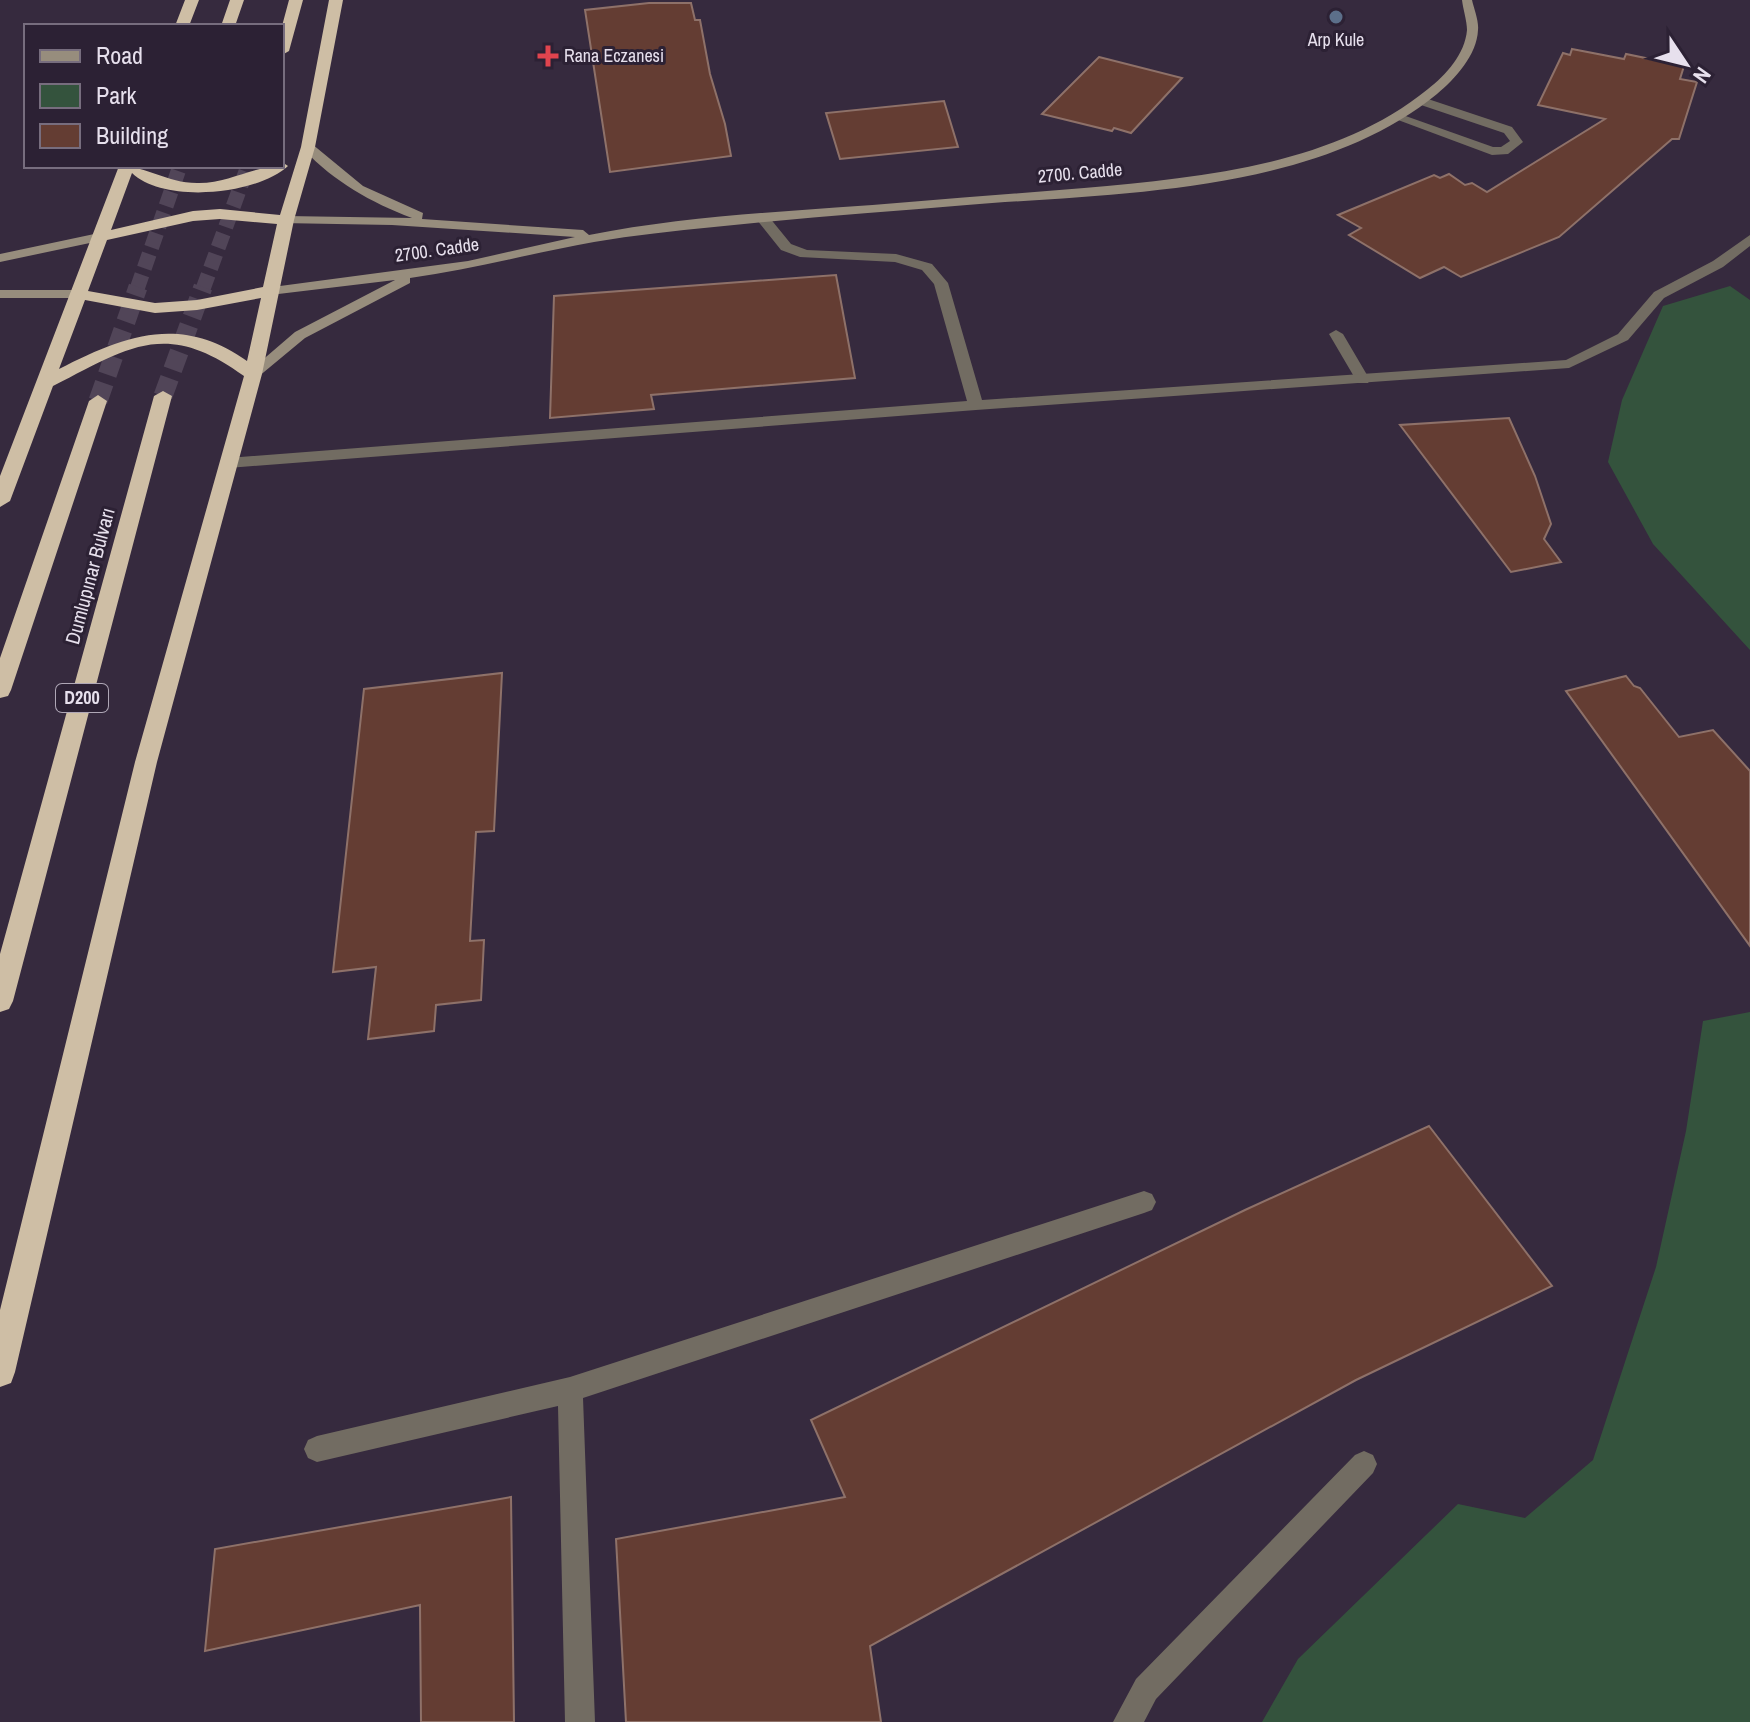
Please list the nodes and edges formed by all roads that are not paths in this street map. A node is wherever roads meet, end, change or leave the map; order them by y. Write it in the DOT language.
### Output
graph roads {
  1 [pos="192,0"];
  2 [pos="237,0"];
  3 [pos="296,0"];
  4 [pos="336,0"];
  5 [pos="1467,0"];
  6 [pos="183,24"];
  7 [pos="229,24"];
  8 [pos="284,44"];
  9 [pos="1422,101"];
  10 [pos="1396,117"];
  11 [pos="308,147"];
  12 [pos="284,164"];
  13 [pos="126,168"];
  14 [pos="136,168"];
  15 [pos="276,168"];
  16 [pos="286,220"];
  17 [pos="764,220"];
  18 [pos="440,224"];
  19 [pos="607,236"];
  20 [pos="99,237"];
  21 [pos="1750,239"];
  22 [pos="0,258"];
  23 [pos="427,270"];
  24 [pos="270,291"];
  25 [pos="0,294"];
  26 [pos="77,294"];
  27 [pos="1336,334"];
  28 [pos="253,374"];
  29 [pos="1363,380"];
  30 [pos="43,384"];
  31 [pos="163,396"];
  32 [pos="98,401"];
  33 [pos="976,405"];
  34 [pos="228,463"];
  35 [pos="0,501"];
  36 [pos="0,690"];
  37 [pos="0,1001"];
  38 [pos="1144,1202"];
  39 [pos="0,1372"];
  40 [pos="570,1390"];
  41 [pos="317,1449"];
  42 [pos="1364,1464"];
  43 [pos="580,1722"];
  44 [pos="1128,1722"];
  1 -- 6 [label="highway"];
  2 -- 7 [label="highway"];
  3 -- 8 [label="highway"];
  4 -- 11 [label="highway"];
  5 -- 9 [label="street, 2700. Cadde"];
  9 -- 10 [label="street, 2700. Cadde"];
  9 -- 10 [label="street"];
  10 -- 17 [label="street, 2700. Cadde"];
  11 -- 12 [label="highway"];
  11 -- 16 [label="highway"];
  11 -- 18 [label="street"];
  13 -- 20 [label="highway"];
  14 -- 15 [label="highway"];
  16 -- 18 [label="street, 2700. Cadde"];
  16 -- 20 [label="highway"];
  16 -- 24 [label="highway"];
  17 -- 19 [label="street, 2700. Cadde"];
  17 -- 33 [label="street"];
  18 -- 19 [label="street, 2700. Cadde"];
  19 -- 23 [label="street, 2700. Cadde"];
  20 -- 22 [label="street"];
  20 -- 26 [label="highway"];
  21 -- 29 [label="street"];
  23 -- 24 [label="street, 2700. Cadde"];
  23 -- 28 [label="street"];
  24 -- 26 [label="highway"];
  24 -- 28 [label="highway"];
  25 -- 26 [label="street"];
  26 -- 30 [label="highway"];
  27 -- 29 [label="street"];
  28 -- 30 [label="highway"];
  28 -- 34 [label="highway"];
  29 -- 33 [label="street"];
  30 -- 35 [label="highway"];
  31 -- 37 [label="highway, Dumlupınar Bulvarı / D200"];
  32 -- 36 [label="highway"];
  33 -- 34 [label="street"];
  34 -- 39 [label="highway"];
  38 -- 40 [label="street"];
  40 -- 41 [label="street"];
  40 -- 43 [label="street"];
  42 -- 44 [label="street"];
}
